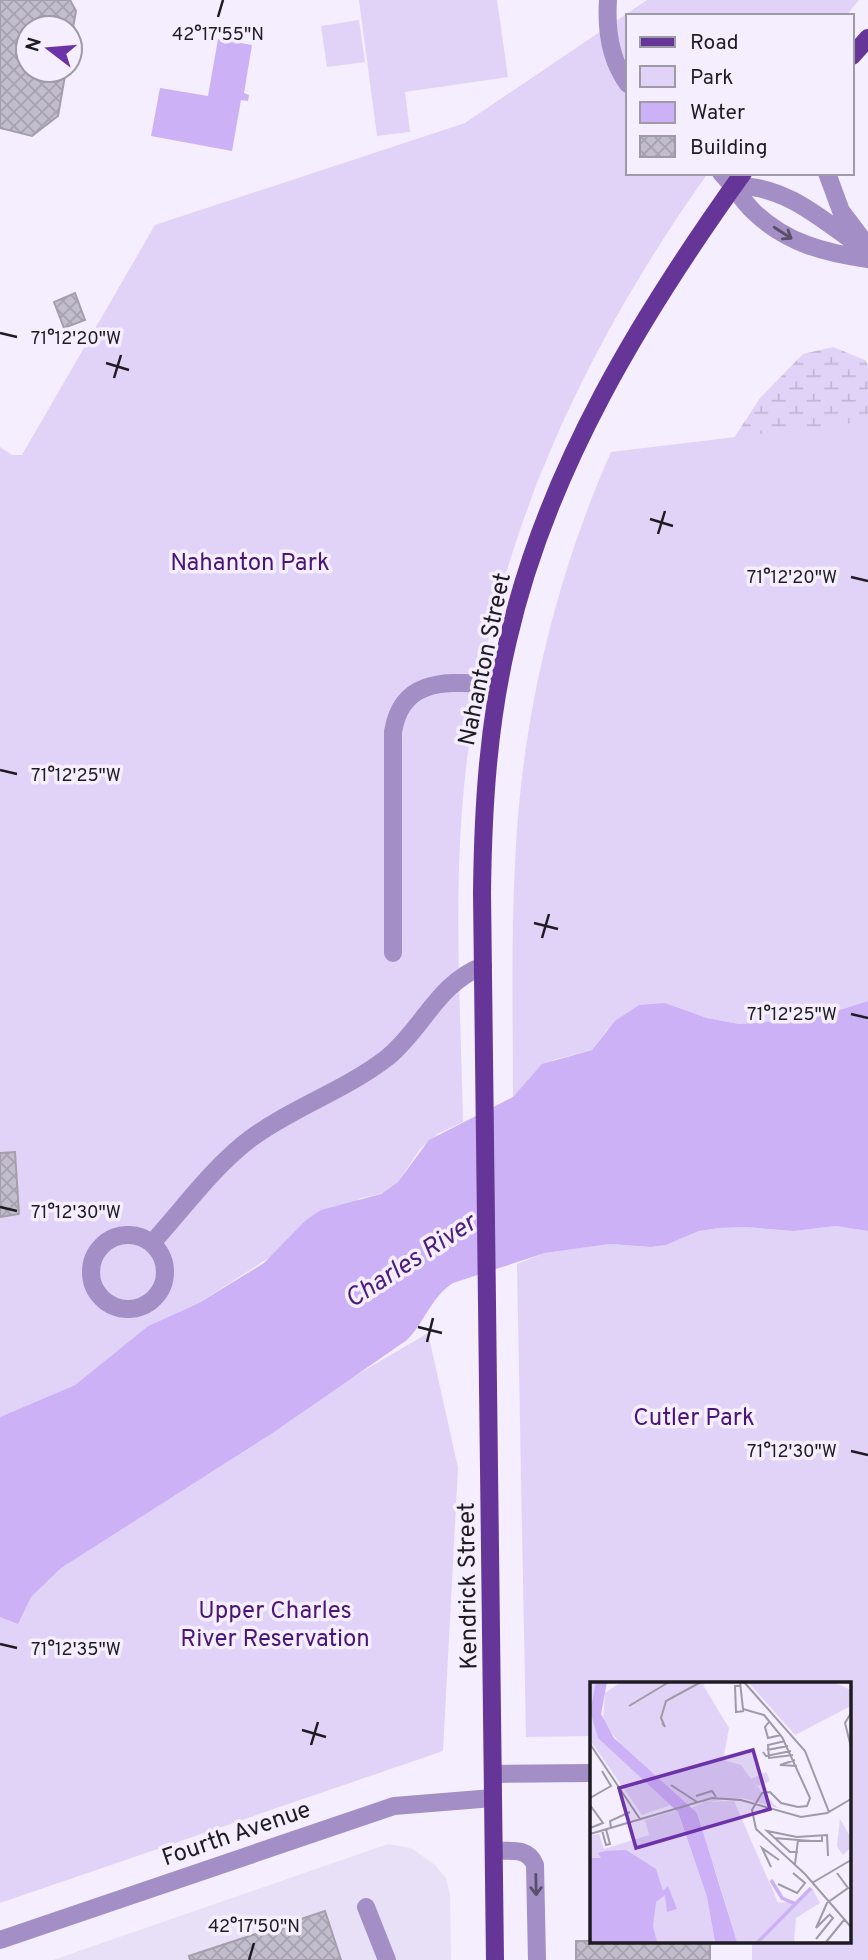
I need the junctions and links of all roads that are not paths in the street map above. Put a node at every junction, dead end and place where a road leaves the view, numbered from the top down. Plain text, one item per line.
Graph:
1 (608, 0) edge
2 (868, 38) edge
3 (854, 54) edge
4 (626, 80) edge
5 (828, 175) edge
6 (739, 180) edge
7 (868, 246) edge
8 (868, 252) edge
9 (868, 259) edge
10 (498, 684) junction
11 (393, 953) dead end
12 (483, 966) junction
13 (488, 1212) joint
14 (152, 1243) junction
15 (590, 1773) edge
16 (493, 1774) junction
17 (493, 1798) junction
18 (494, 1851) junction
19 (366, 1907) dead end
20 (0, 1940) edge
21 (387, 1960) edge
22 (495, 1960) edge
23 (537, 1960) edge

1 - 4 street
2 - 3 main road
5 - 7 street
6 - 8 street
6 -> 9 street
6 - 10 main road, Nahanton Street
10 - 11 street
10 - 12 main road, Nahanton Street
12 - 13 main road, Nahanton Street
12 - 14 street
13 - 16 main road, Kendrick Street
14 - 14 street
15 - 16 street
16 - 17 main road, Kendrick Street
17 - 18 main road, Kendrick Street
17 - 20 street, Fourth Avenue
18 - 22 main road, Kendrick Street
18 -> 23 street
19 - 21 street

